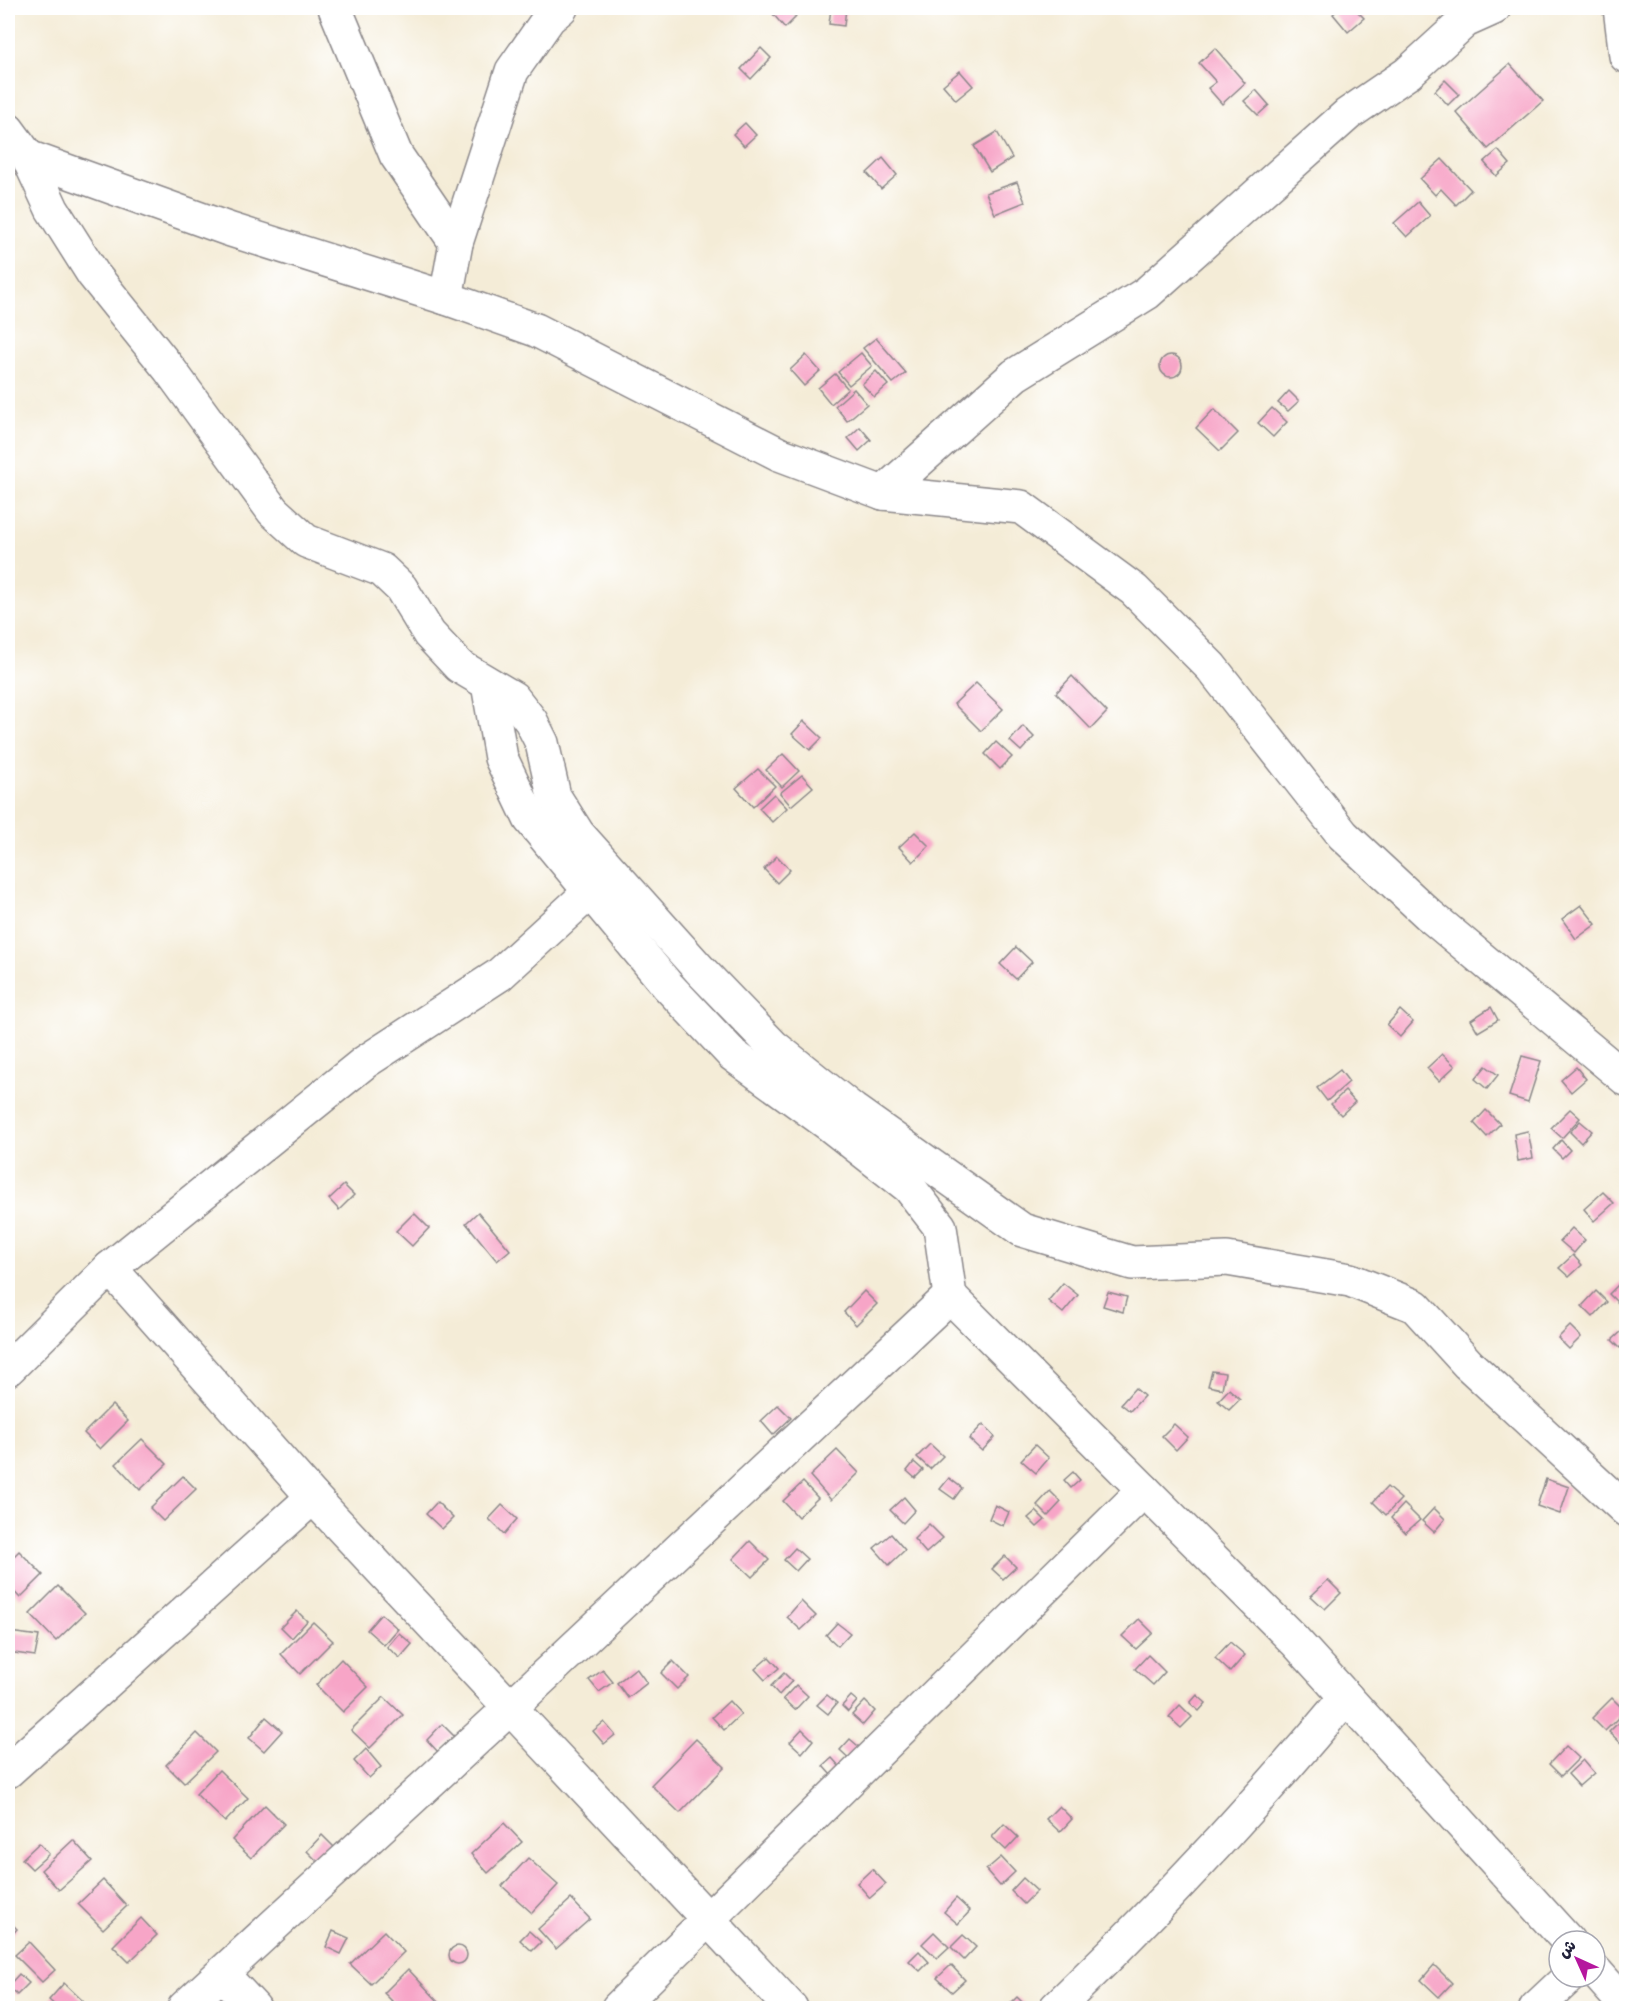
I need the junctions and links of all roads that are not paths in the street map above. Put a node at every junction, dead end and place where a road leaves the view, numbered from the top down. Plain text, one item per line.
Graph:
1 (335, 8) edge
2 (561, 8) edge
3 (1494, 8) edge
4 (1620, 8) edge
5 (1626, 56) edge
6 (8, 130) edge
7 (28, 158) junction
8 (456, 243) junction
9 (446, 298) junction
10 (883, 493) junction
11 (488, 684) junction
12 (592, 890) junction
13 (1626, 1079) edge
14 (110, 1268) junction
15 (950, 1296) junction
16 (8, 1369) edge
17 (1144, 1490) junction
18 (313, 1497) junction
19 (1626, 1510) edge
20 (1346, 1697) junction
21 (510, 1708) junction
22 (8, 1771) edge
23 (708, 1920) junction
24 (1557, 1929) edge
25 (222, 1974) junction
26 (1607, 1985) edge
27 (1556, 1989) edge
28 (1626, 2006) edge
29 (184, 2008) edge
30 (254, 2008) edge
31 (618, 2008) edge
32 (791, 2008) edge
33 (1056, 2008) edge
34 (1536, 2008) edge

1 - 8 street
2 - 8 street
3 - 10 street
4 - 5 street
6 - 7 street
7 - 9 street
7 - 11 street
8 - 9 street
9 - 10 street
10 - 13 street
11 - 12 street
11 - 19 street
12 - 14 street
12 - 15 street
14 - 16 street
14 - 18 street
15 - 17 street
15 - 21 street
17 - 20 street
17 - 23 street
18 - 21 street
18 - 22 street
20 - 24 street
20 - 33 street
21 - 23 street
21 - 25 street
23 - 31 street
23 - 32 street
25 - 29 street
25 - 30 street
26 - 28 street
27 - 34 street

